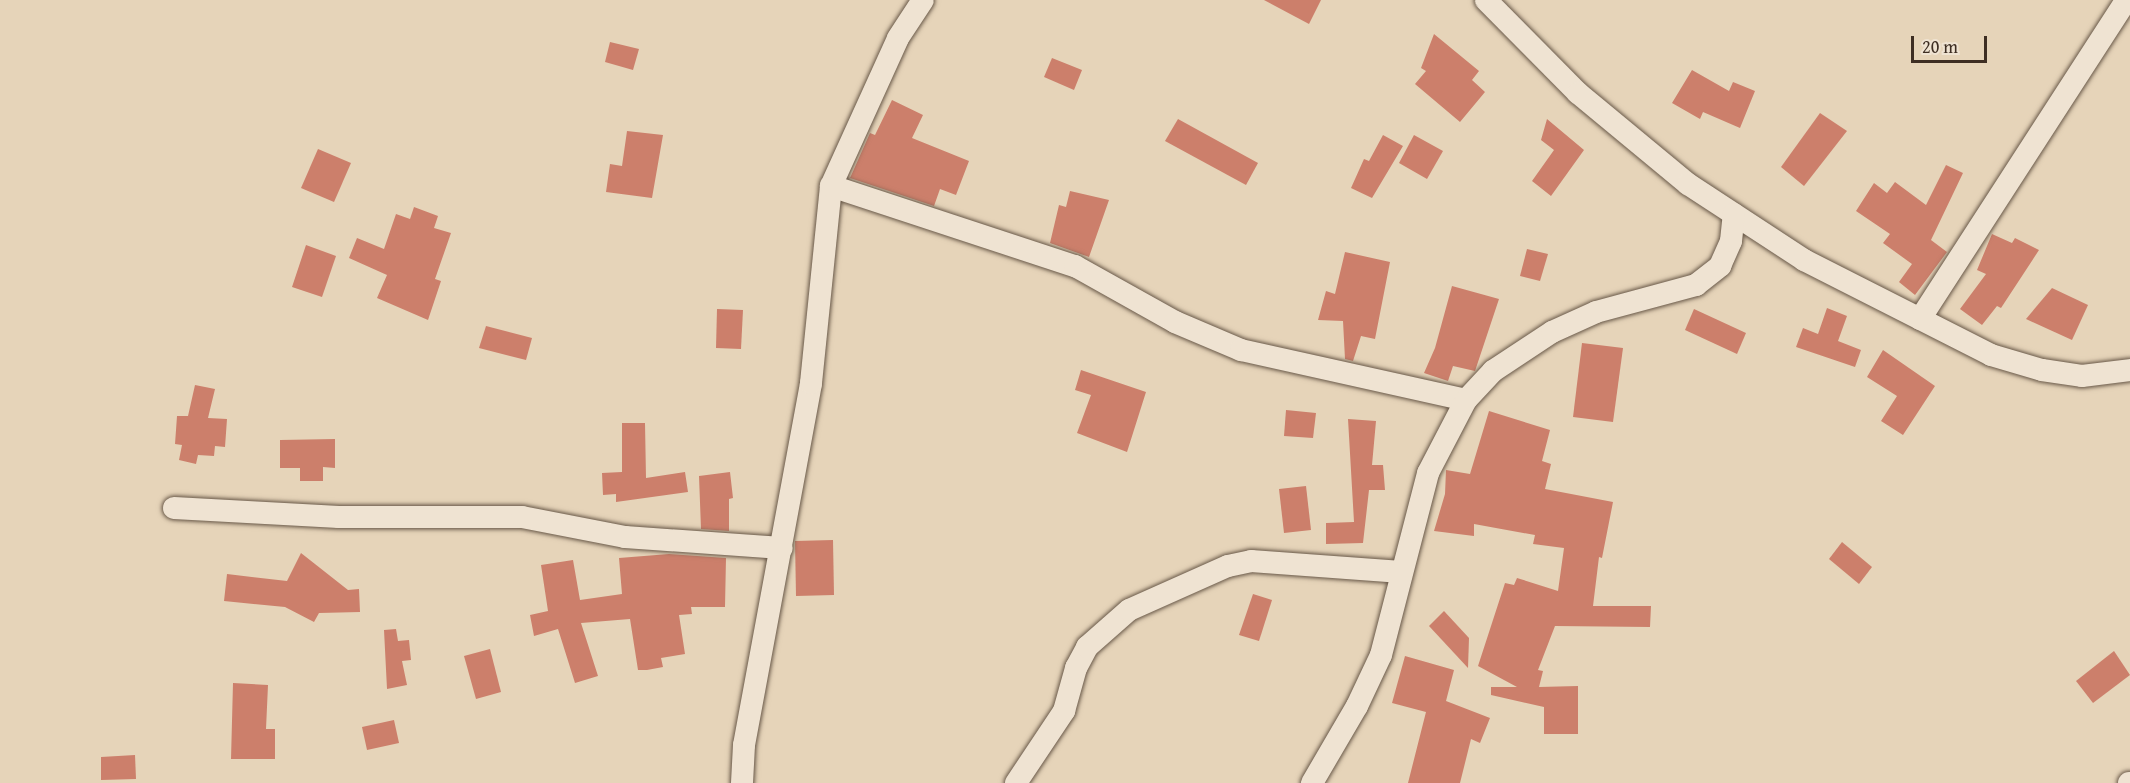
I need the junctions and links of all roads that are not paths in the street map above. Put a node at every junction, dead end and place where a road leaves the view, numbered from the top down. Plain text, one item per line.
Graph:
1 (923, 0) edge
2 (1486, 0) edge
3 (2126, 0) edge
4 (831, 186) junction
5 (1734, 214) junction
6 (1920, 319) junction
7 (2130, 370) edge
8 (1466, 400) junction
9 (174, 508) dead end
10 (782, 548) junction
11 (1402, 572) junction
12 (742, 783) edge
13 (1016, 783) edge
14 (1312, 783) edge

1 - 4 street
2 - 5 street
3 - 6 street
4 - 8 street
4 - 10 street
5 - 6 street
5 - 8 street
6 - 7 street
8 - 11 street
9 - 10 street
10 - 12 street
11 - 13 street
11 - 14 street

